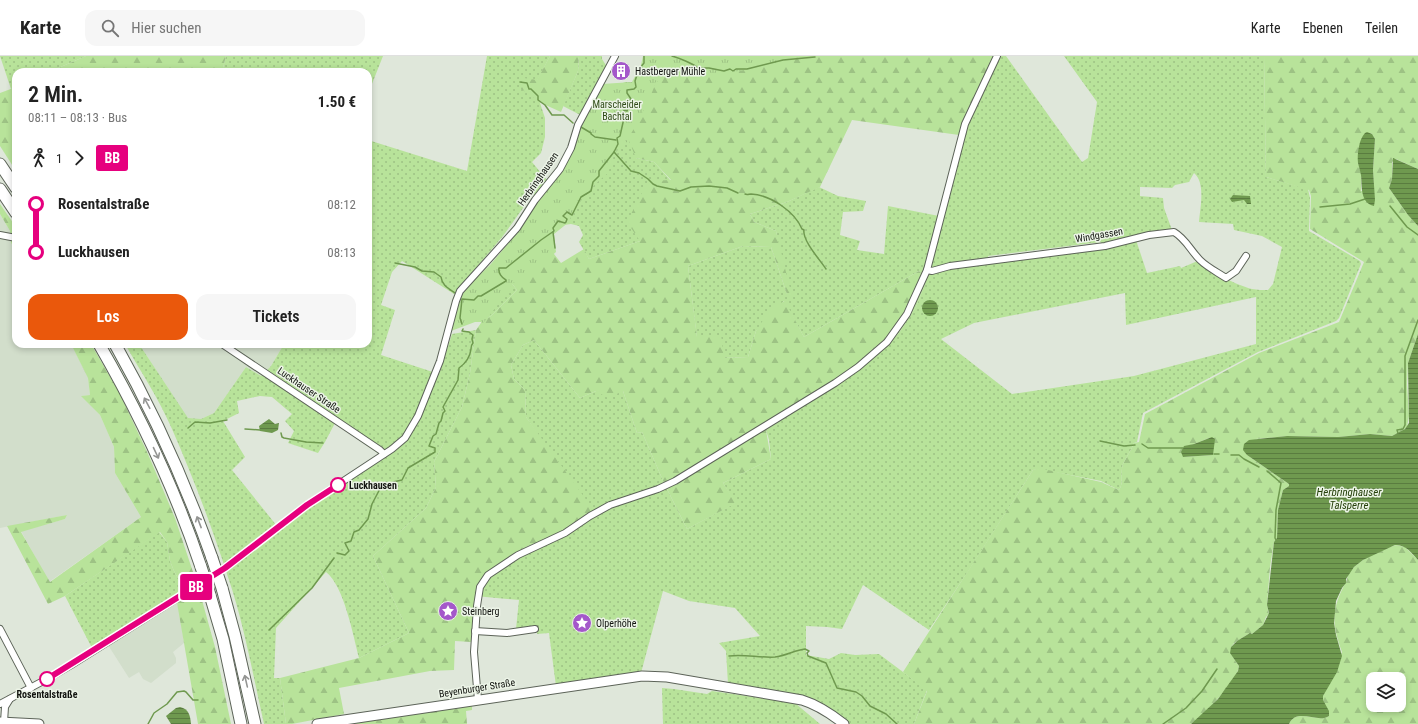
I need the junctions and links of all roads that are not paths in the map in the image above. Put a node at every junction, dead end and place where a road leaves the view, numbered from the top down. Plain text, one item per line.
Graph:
1 (615, 56) edge
2 (997, 56) edge
3 (0, 164) edge
4 (12, 182) edge
5 (0, 189) edge
6 (12, 207) edge
7 (0, 235) edge
8 (12, 237) edge
9 (1246, 256) dead end
10 (927, 270) junction
11 (101, 348) edge
12 (117, 348) edge
13 (228, 348) edge
14 (384, 454) junction
15 (225, 568) dead end
16 (198, 585) dead end
17 (0, 629) edge
18 (535, 629) dead end
19 (476, 631) junction
20 (31, 688) junction
21 (12, 697) junction
22 (478, 700) junction
23 (0, 704) edge
24 (2, 722) edge
25 (254, 722) edge
26 (241, 723) edge
27 (39, 724) edge
28 (317, 724) edge
29 (844, 724) edge

1 - 14 street, Herbringhausen
2 - 10 street
3 - 4 highway
5 - 6 highway
7 - 8 street
9 - 10 street, Windgassen
10 - 19 street
11 -> 26 highway, bridge
25 -> 12 highway, bridge
13 - 14 street, Luckhauser Straße
14 - 15 street
16 - 20 street
17 - 20 street
18 - 19 street
19 - 22 street
20 - 21 street
21 - 23 street
21 - 24 street
22 - 28 main road, Beyenburger Straße
22 - 29 main road, Beyenburger Straße
24 - 27 main road

